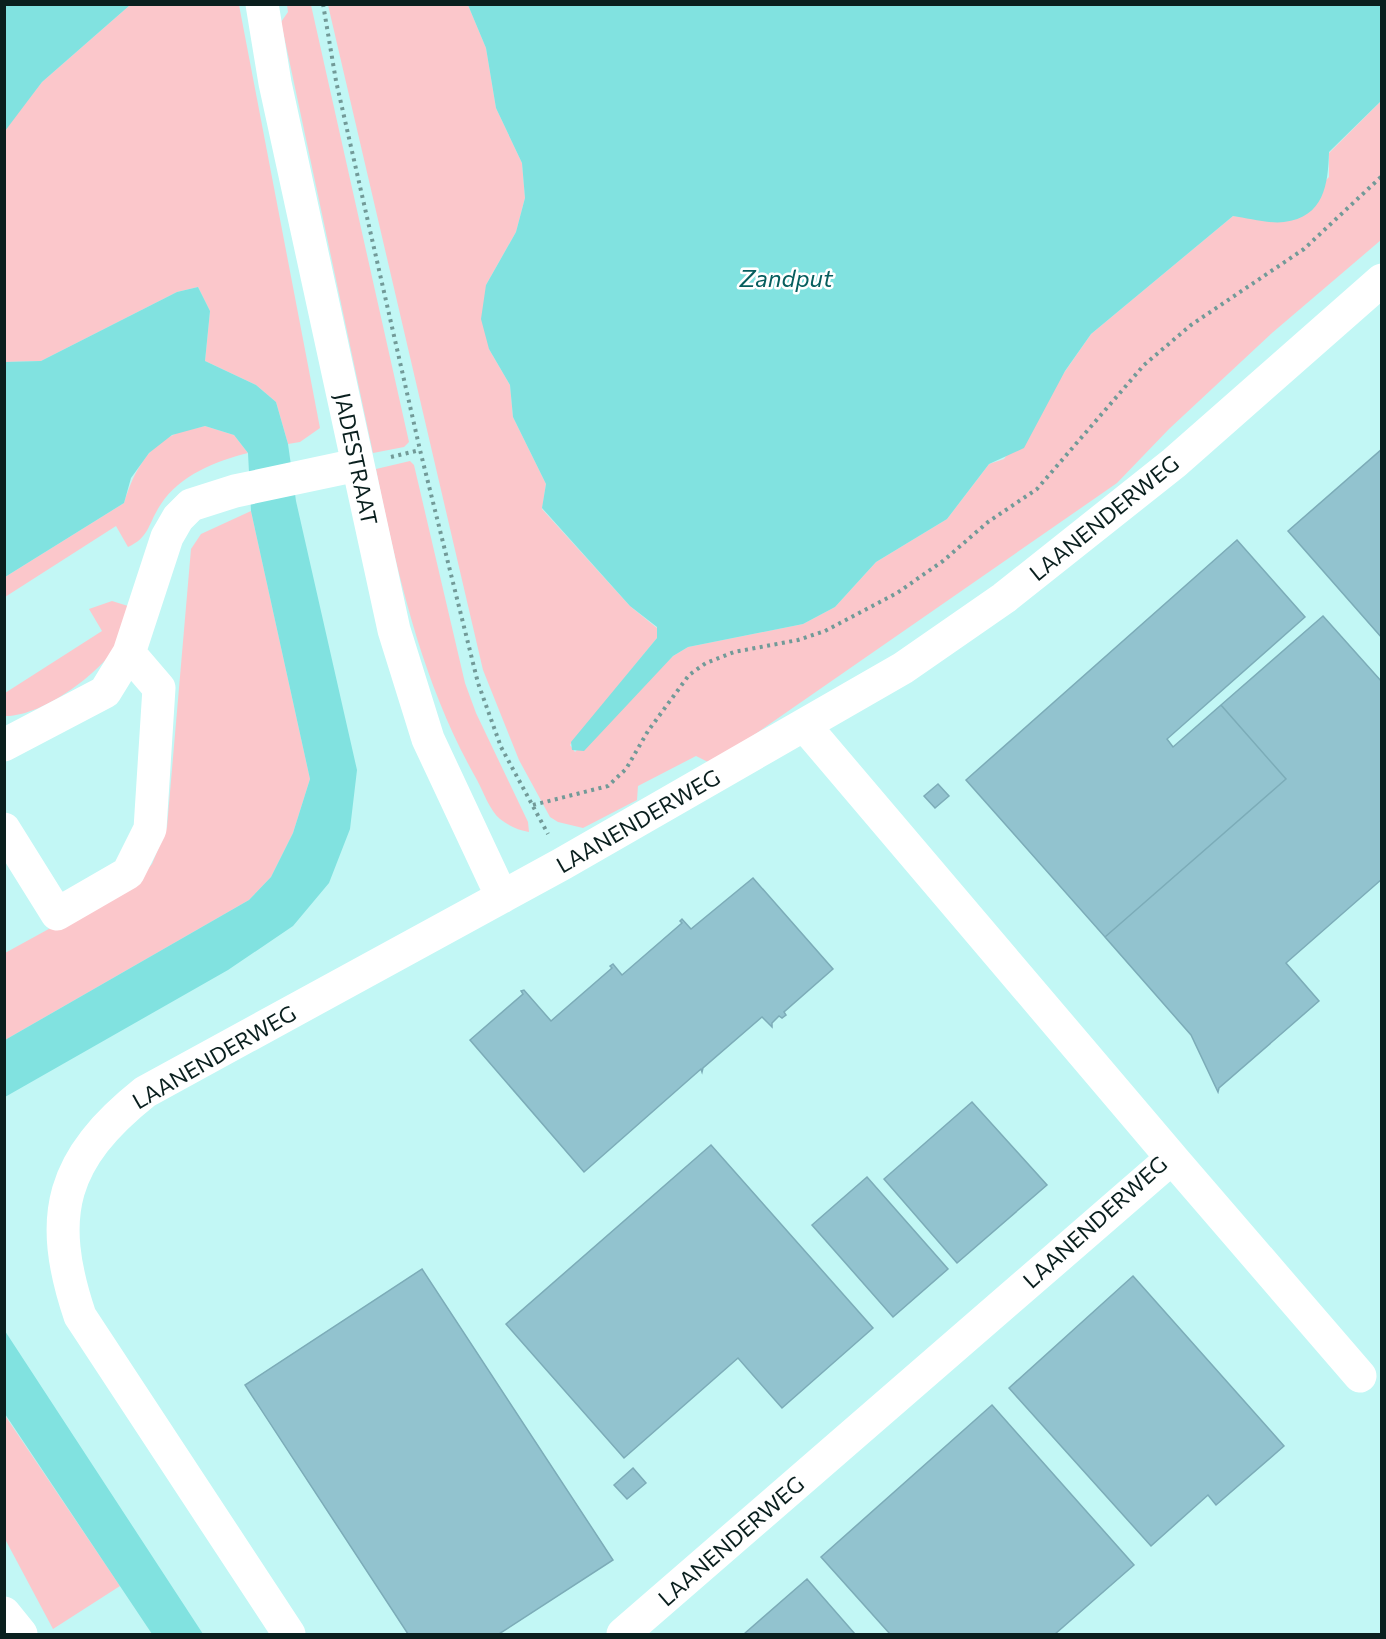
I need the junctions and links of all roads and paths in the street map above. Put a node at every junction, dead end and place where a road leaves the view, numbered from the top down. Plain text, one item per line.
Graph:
1 (262, 4) edge
2 (323, 4) edge
3 (1382, 176) edge
4 (1382, 280) edge
5 (357, 465) junction
6 (129, 653) junction
7 (805, 726) junction
8 (4, 746) edge
9 (533, 805) junction
10 (4, 829) edge
11 (562, 864) junction
12 (502, 897) junction
13 (1172, 1158) junction
14 (1360, 1376) dead end
15 (4, 1613) edge
16 (21, 1635) edge
17 (289, 1635) edge
18 (623, 1635) edge

1 - 5 street, JADESTRAAT
2 - 9 path
3 - 9 path
4 - 7 street, LAANENDERWEG
5 - 6 street
5 - 12 street, JADESTRAAT
6 - 8 street
6 - 10 street
7 - 11 street, LAANENDERWEG
7 - 13 street, LAANENDERWEG
9 - 11 path
11 - 12 street, LAANENDERWEG
12 - 17 street, LAANENDERWEG
13 - 14 street
13 - 18 street, LAANENDERWEG
15 - 16 street

